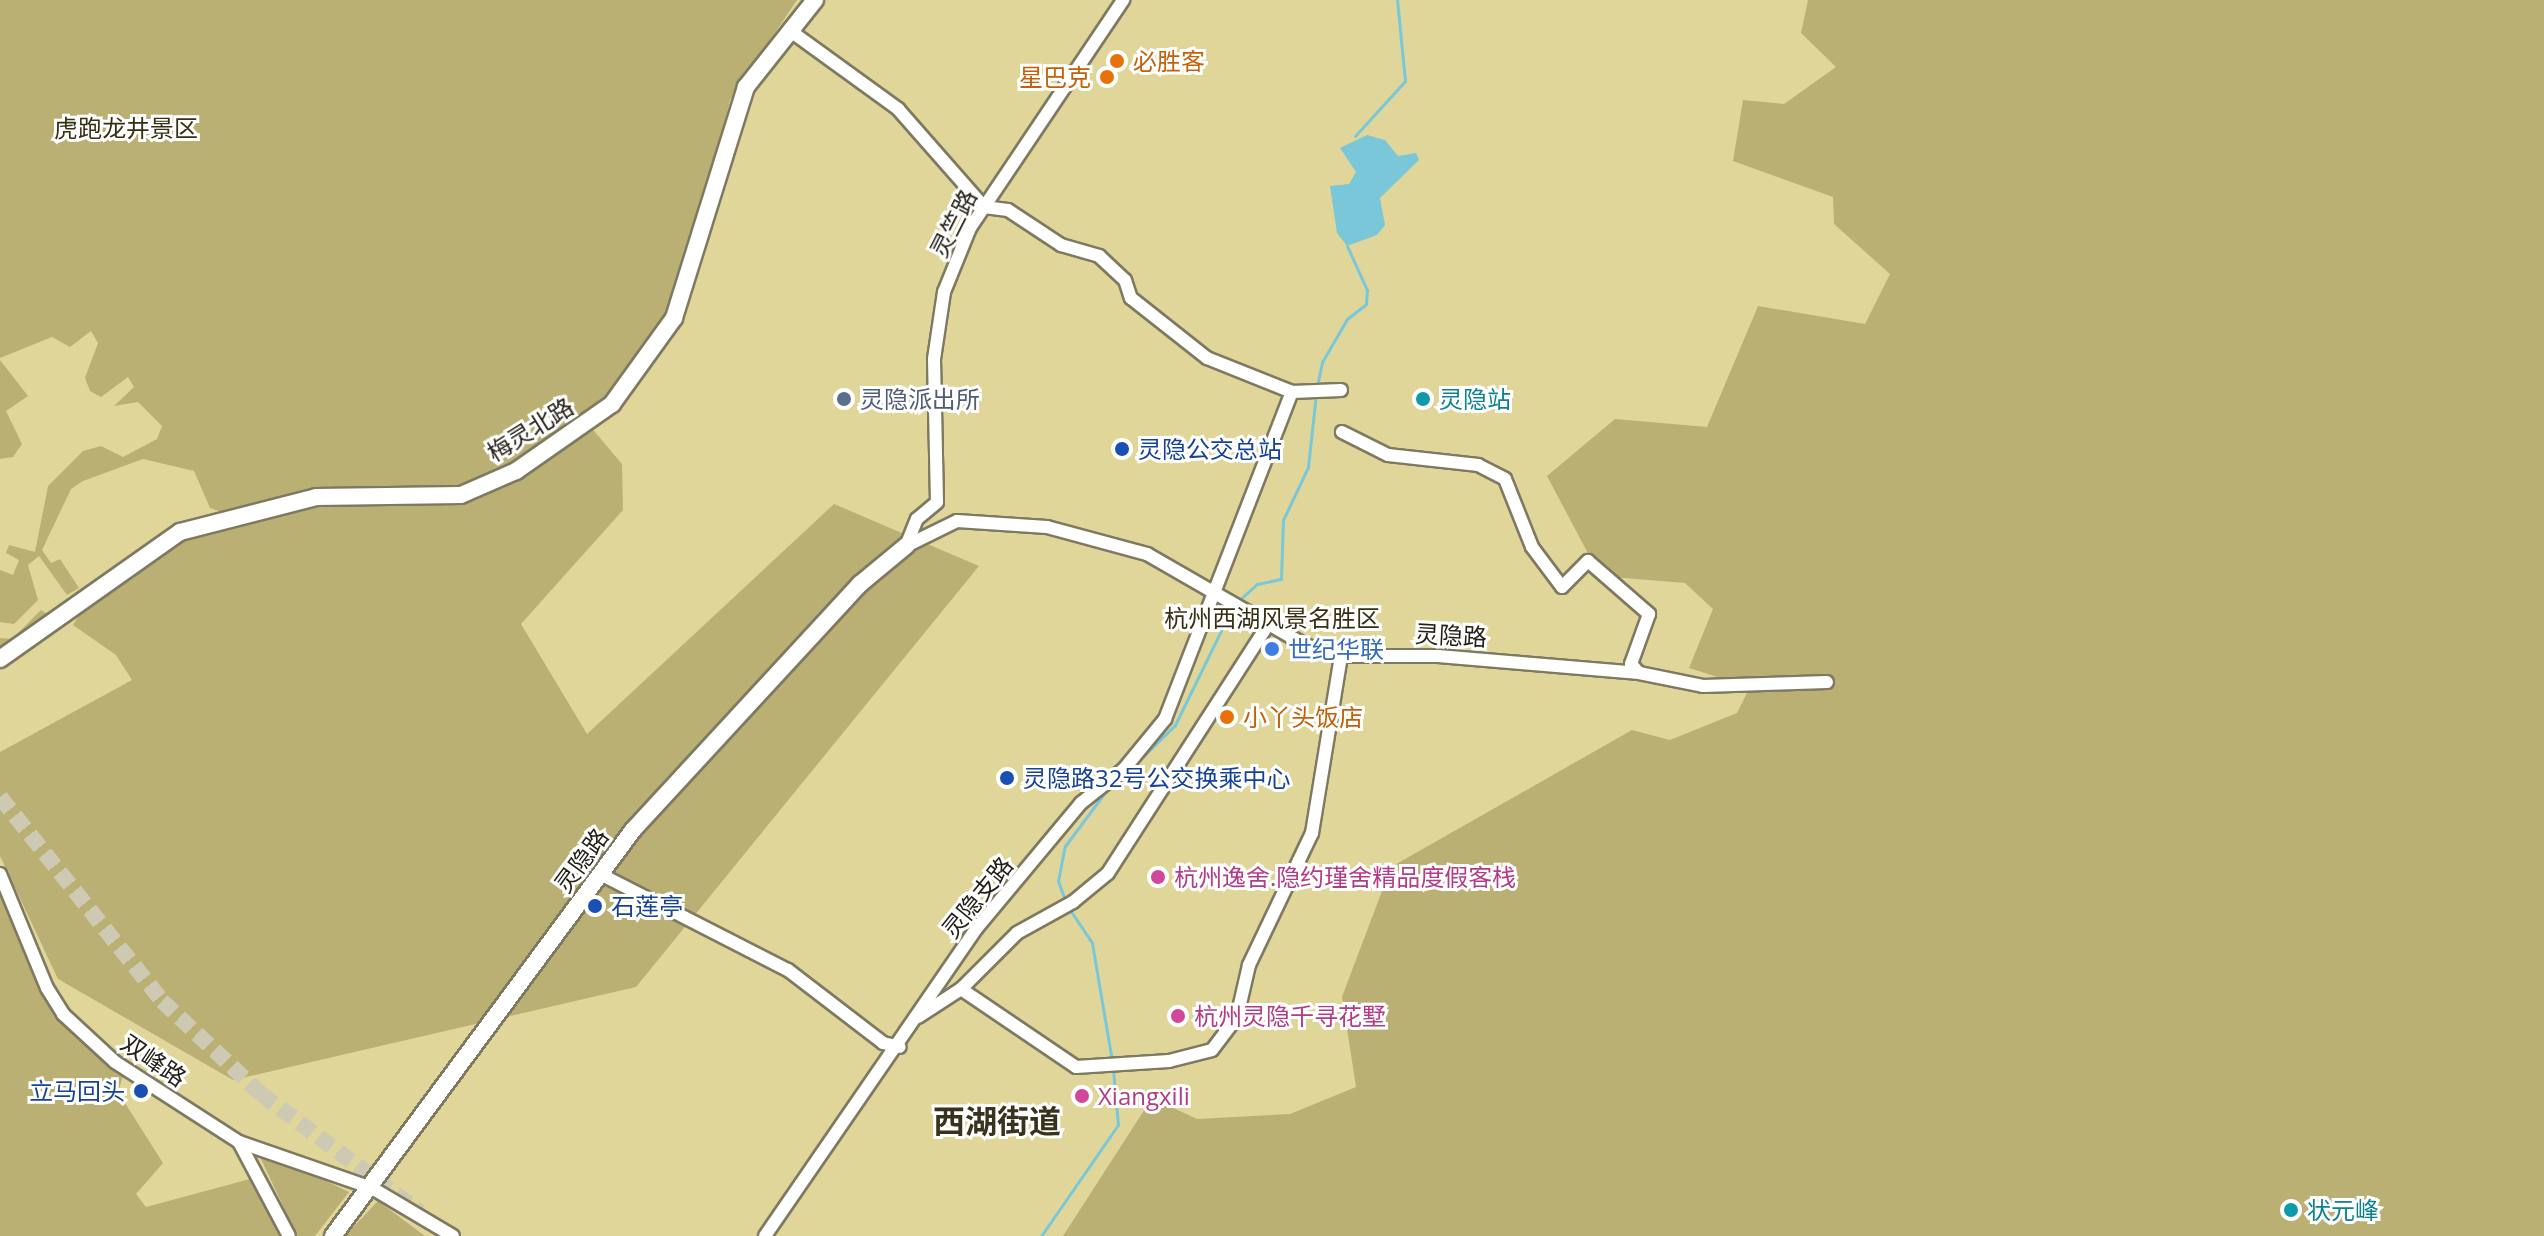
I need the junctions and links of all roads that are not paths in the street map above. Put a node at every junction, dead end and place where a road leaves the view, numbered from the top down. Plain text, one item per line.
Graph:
1 (803, 0) edge
2 (815, 0) edge
3 (1123, 0) edge
4 (789, 30) junction
5 (984, 207) junction
6 (1341, 390) dead end
7 (1292, 392) junction
8 (1342, 432) dead end
9 (937, 502) junction
10 (957, 521) junction
11 (906, 546) junction
12 (1222, 593) junction
13 (1269, 623) junction
14 (1341, 656) junction
15 (0, 659) edge
16 (1639, 673) junction
17 (1827, 682) dead end
18 (0, 874) edge
19 (600, 874) junction
20 (961, 989) junction
21 (918, 1017) junction
22 (900, 1047) junction
23 (239, 1142) junction
24 (372, 1188) junction
25 (289, 1236) edge
26 (333, 1236) edge
27 (434, 1236) edge
28 (453, 1236) edge
29 (765, 1236) edge

1 - 4 main road, 梅灵北路
2 - 4 main road, 梅灵北路
3 - 5 street, 灵竺路
4 - 5 street
4 - 15 main road, 梅灵北路
5 - 7 street
5 - 9 street, 灵竺路
6 - 7 street
7 - 12 street, 灵隐支路
8 - 16 street
9 - 10 street
9 - 11 street
10 - 11 street
10 - 12 street, 灵隐路
11 - 19 main road, 灵隐路
12 - 13 street, 灵隐路
12 - 21 street, 灵隐支路
13 - 14 street, 灵隐路
13 - 20 street
14 - 16 street, 灵隐路
14 - 20 street
16 - 17 street, 灵隐路
18 - 23 street, 双峰路
19 - 22 street
19 - 24 main road, 灵隐路
20 - 21 street
21 - 22 street, 灵隐支路
22 - 29 street, 灵隐支路
23 - 24 street, 双峰路
23 - 25 street
24 - 26 main road, 灵隐路
24 - 27 street
24 - 28 street

